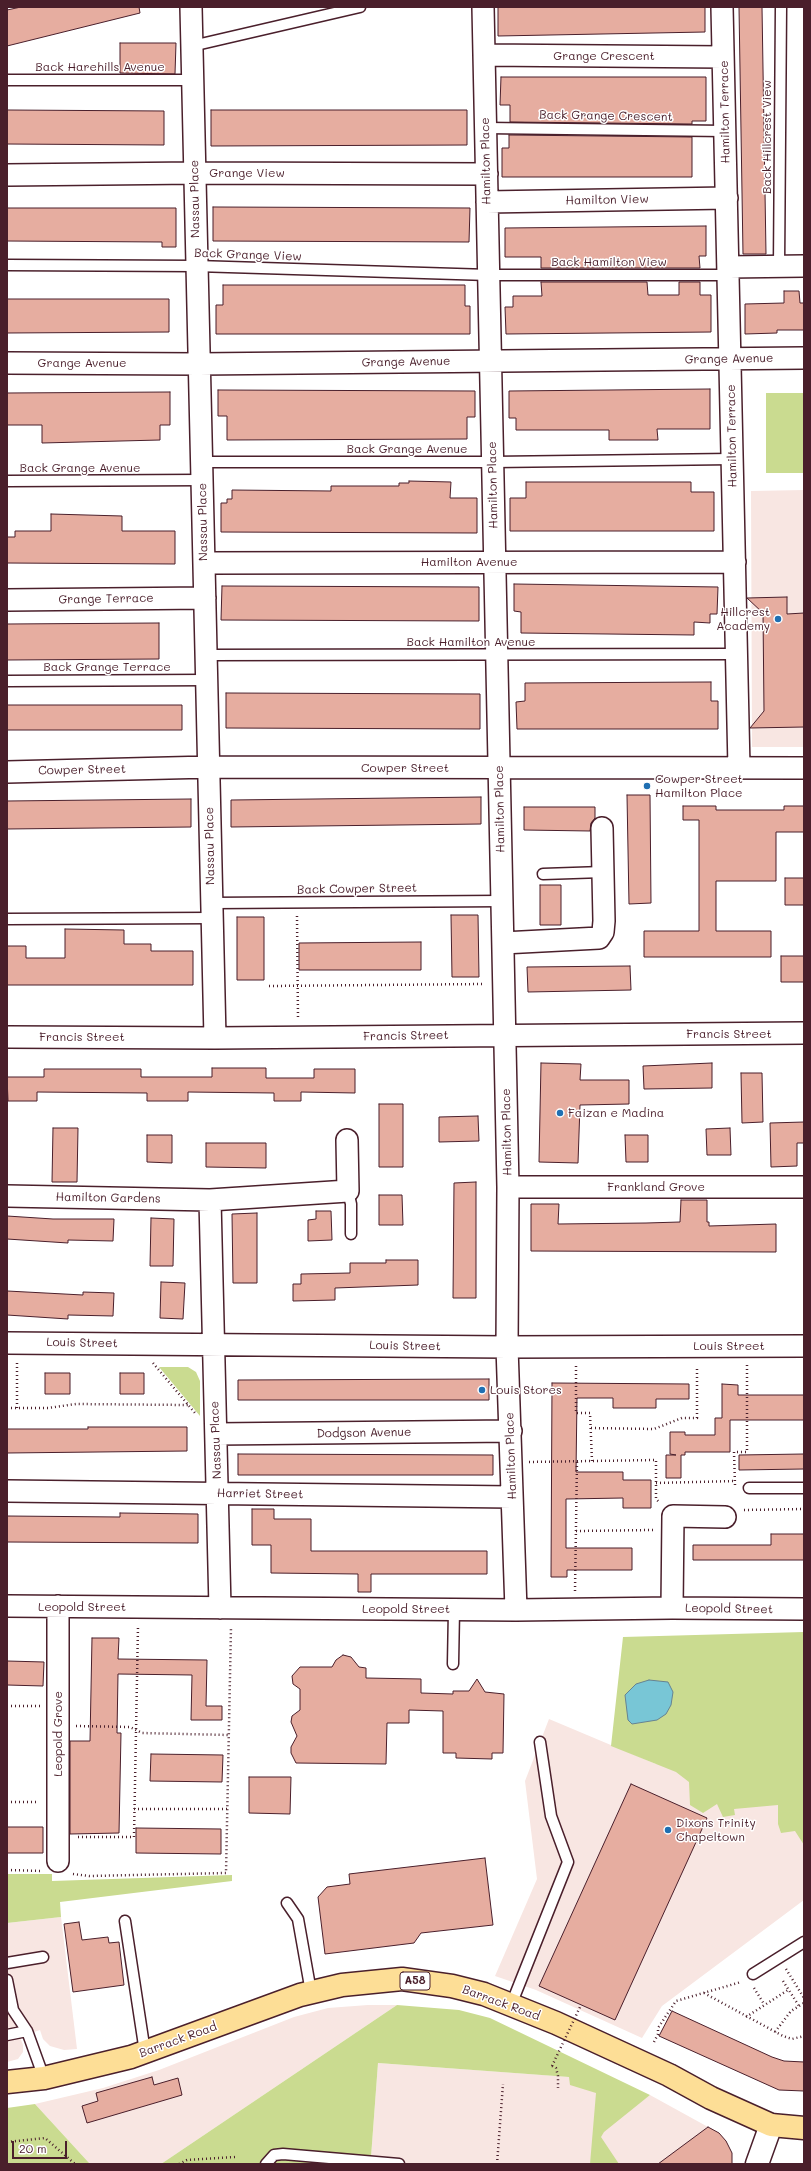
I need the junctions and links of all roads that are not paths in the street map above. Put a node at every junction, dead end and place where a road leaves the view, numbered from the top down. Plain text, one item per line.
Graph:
1 (191, 7) edge
2 (360, 7) edge
3 (483, 7) edge
4 (722, 7) edge
5 (781, 7) edge
6 (192, 46) junction
7 (484, 55) junction
8 (724, 57) junction
9 (7, 80) edge
10 (193, 80) junction
11 (486, 128) junction
12 (725, 131) junction
13 (195, 173) junction
14 (487, 174) junction
15 (7, 175) edge
16 (727, 198) junction
17 (487, 202) junction
18 (7, 265) edge
19 (196, 266) junction
20 (779, 266) junction
21 (804, 266) edge
22 (728, 271) junction
23 (489, 275) junction
24 (804, 358) edge
25 (730, 359) junction
26 (491, 361) junction
27 (7, 363) edge
28 (199, 364) junction
29 (732, 459) junction
30 (493, 462) junction
31 (202, 471) junction
32 (7, 481) edge
33 (495, 561) junction
34 (735, 562) junction
35 (204, 563) junction
36 (204, 598) junction
37 (7, 600) edge
38 (737, 654) junction
39 (497, 655) junction
40 (206, 656) junction
41 (207, 680) junction
42 (7, 681) edge
43 (208, 768) junction
44 (499, 768) junction
45 (739, 768) junction
46 (804, 768) edge
47 (7, 772) edge
48 (602, 828) dead end
49 (602, 872) junction
50 (543, 874) dead end
51 (502, 900) junction
52 (212, 911) junction
53 (7, 919) edge
54 (503, 943) junction
55 (804, 1033) edge
56 (505, 1035) junction
57 (7, 1037) edge
58 (215, 1038) junction
59 (347, 1140) dead end
60 (508, 1187) junction
61 (804, 1187) edge
62 (348, 1191) junction
63 (7, 1196) edge
64 (210, 1200) junction
65 (351, 1234) dead end
66 (12, 1343) edge
67 (213, 1345) junction
68 (804, 1346) edge
69 (507, 1347) junction
70 (511, 1431) junction
71 (216, 1434) junction
72 (749, 1488) dead end
73 (804, 1488) edge
74 (7, 1491) edge
75 (218, 1494) junction
76 (512, 1497) junction
77 (725, 1517) road end
78 (7, 1606) edge
79 (58, 1606) junction
80 (225, 1608) junction
81 (672, 1608) junction
82 (804, 1609) edge
83 (454, 1610) junction
84 (516, 1610) junction
85 (453, 1664) dead end
86 (540, 1742) dead end
87 (59, 1868) road end
88 (287, 1903) dead end
89 (125, 1921) dead end
90 (804, 1942) edge
91 (43, 1957) dead end
92 (7, 1963) edge
93 (751, 1977) road end
94 (7, 1980) edge
95 (311, 1992) junction
96 (511, 2005) junction
97 (28, 2031) junction
98 (7, 2035) edge
99 (145, 2052) junction
100 (44, 2078) junction
101 (7, 2082) edge
102 (771, 2125) junction
103 (804, 2128) edge
104 (266, 2164) edge
105 (399, 2164) edge
106 (757, 2164) edge

1 - 6 street, Nassau Place
2 - 6 lane
3 - 7 street, Hamilton Place
4 - 8 street, Hamilton Terrace
5 - 20 lane, Back Hillcrest View
6 - 10 street, Nassau Place
7 - 8 street, Grange Crescent
7 - 11 street, Hamilton Place
8 - 12 street, Hamilton Terrace
9 - 10 lane, Back Harehills Avenue
10 - 13 street, Nassau Place
11 - 12 lane, Back Grange Crescent
11 - 14 street, Hamilton Place
12 - 16 street, Hamilton Terrace
13 - 14 street, Grange View
13 - 15 street, Grange View
13 - 19 street, Nassau Place
14 - 17 street, Hamilton Place
16 - 17 street, Hamilton View
16 - 22 street, Hamilton Terrace
17 - 23 street, Hamilton Place
18 - 19 lane, Back Grange View
19 - 23 lane, Back Grange View
19 - 28 street, Nassau Place
20 - 21 street
20 - 22 street
22 - 23 lane, Back Hamilton View
22 - 25 street, Hamilton Terrace
23 - 26 street, Hamilton Place
24 - 25 street, Grange Avenue
25 - 26 street, Grange Avenue
25 - 29 street, Hamilton Terrace
26 - 28 street, Grange Avenue
26 - 30 street, Hamilton Place
27 - 28 street, Grange Avenue
28 - 31 street, Nassau Place
29 - 30 lane, Back Grange Avenue
29 - 34 street, Hamilton Terrace
30 - 31 lane, Back Grange Avenue
30 - 33 street, Hamilton Place
31 - 32 lane, Back Grange Avenue
31 - 35 street, Nassau Place
33 - 34 street, Hamilton Avenue
33 - 35 street, Hamilton Avenue
33 - 39 street, Hamilton Place
34 - 38 street, Hamilton Terrace
35 - 36 street, Nassau Place
36 - 37 street, Grange Terrace
36 - 40 street, Nassau Place
38 - 39 lane, Back Hamilton Avenue
38 - 45 street, Hamilton Terrace
39 - 40 lane, Back Hamilton Avenue
39 - 44 street, Hamilton Place
40 - 41 street, Nassau Place
41 - 42 lane, Back Grange Terrace
41 - 43 street, Nassau Place
43 - 44 street, Cowper Street
43 - 47 street, Cowper Street
43 - 52 street, Nassau Place
44 - 45 street, Cowper Street
44 - 51 street, Hamilton Place
45 - 46 street, Cowper Street
48 - 49 street
49 - 50 lane
49 - 54 street
51 - 52 lane, Back Cowper Street
51 - 54 street, Hamilton Place
52 - 53 lane, Back Cowper Street
52 - 58 street, Nassau Place
54 - 56 street, Hamilton Place
55 - 56 street, Francis Street
56 - 58 street, Francis Street
56 - 60 street, Hamilton Place
57 - 58 street, Francis Street
59 - 62 street
60 - 61 street, Frankland Grove
60 - 69 street, Hamilton Place
62 - 64 street, Hamilton Gardens
62 - 65 lane
63 - 64 street, Hamilton Gardens
64 - 67 street
66 - 67 street, Louis Street
67 - 69 street, Louis Street
67 - 71 street, Nassau Place
68 - 69 street, Louis Street
69 - 70 street, Hamilton Place
70 - 71 street, Dodgson Avenue
70 - 76 street, Hamilton Place
71 - 75 street, Nassau Place
72 - 73 lane
74 - 75 street, Harriet Street
75 - 76 street, Harriet Street
75 - 80 street, Nassau Place
76 - 84 street, Hamilton Place
77 - 81 street
78 - 79 street, Leopold Street
79 - 80 street, Leopold Street
79 - 87 street, Leopold Grove
80 - 83 street, Leopold Street
81 - 82 street, Leopold Street
81 - 84 street, Leopold Street
83 - 84 street, Leopold Street
83 - 85 lane
86 - 96 lane
88 - 95 lane
89 - 99 lane
90 - 93 lane
91 - 92 lane
94 - 97 lane
95 - 96 main road, Barrack Road / A58
95 - 99 main road, Barrack Road / A58
96 - 102 main road, Barrack Road / A58
97 - 98 lane
97 - 100 lane
99 - 100 main road, Barrack Road / A58
100 - 101 main road, Barrack Road / A58
102 - 103 main road, A58
102 - 106 street
104 - 105 lane

